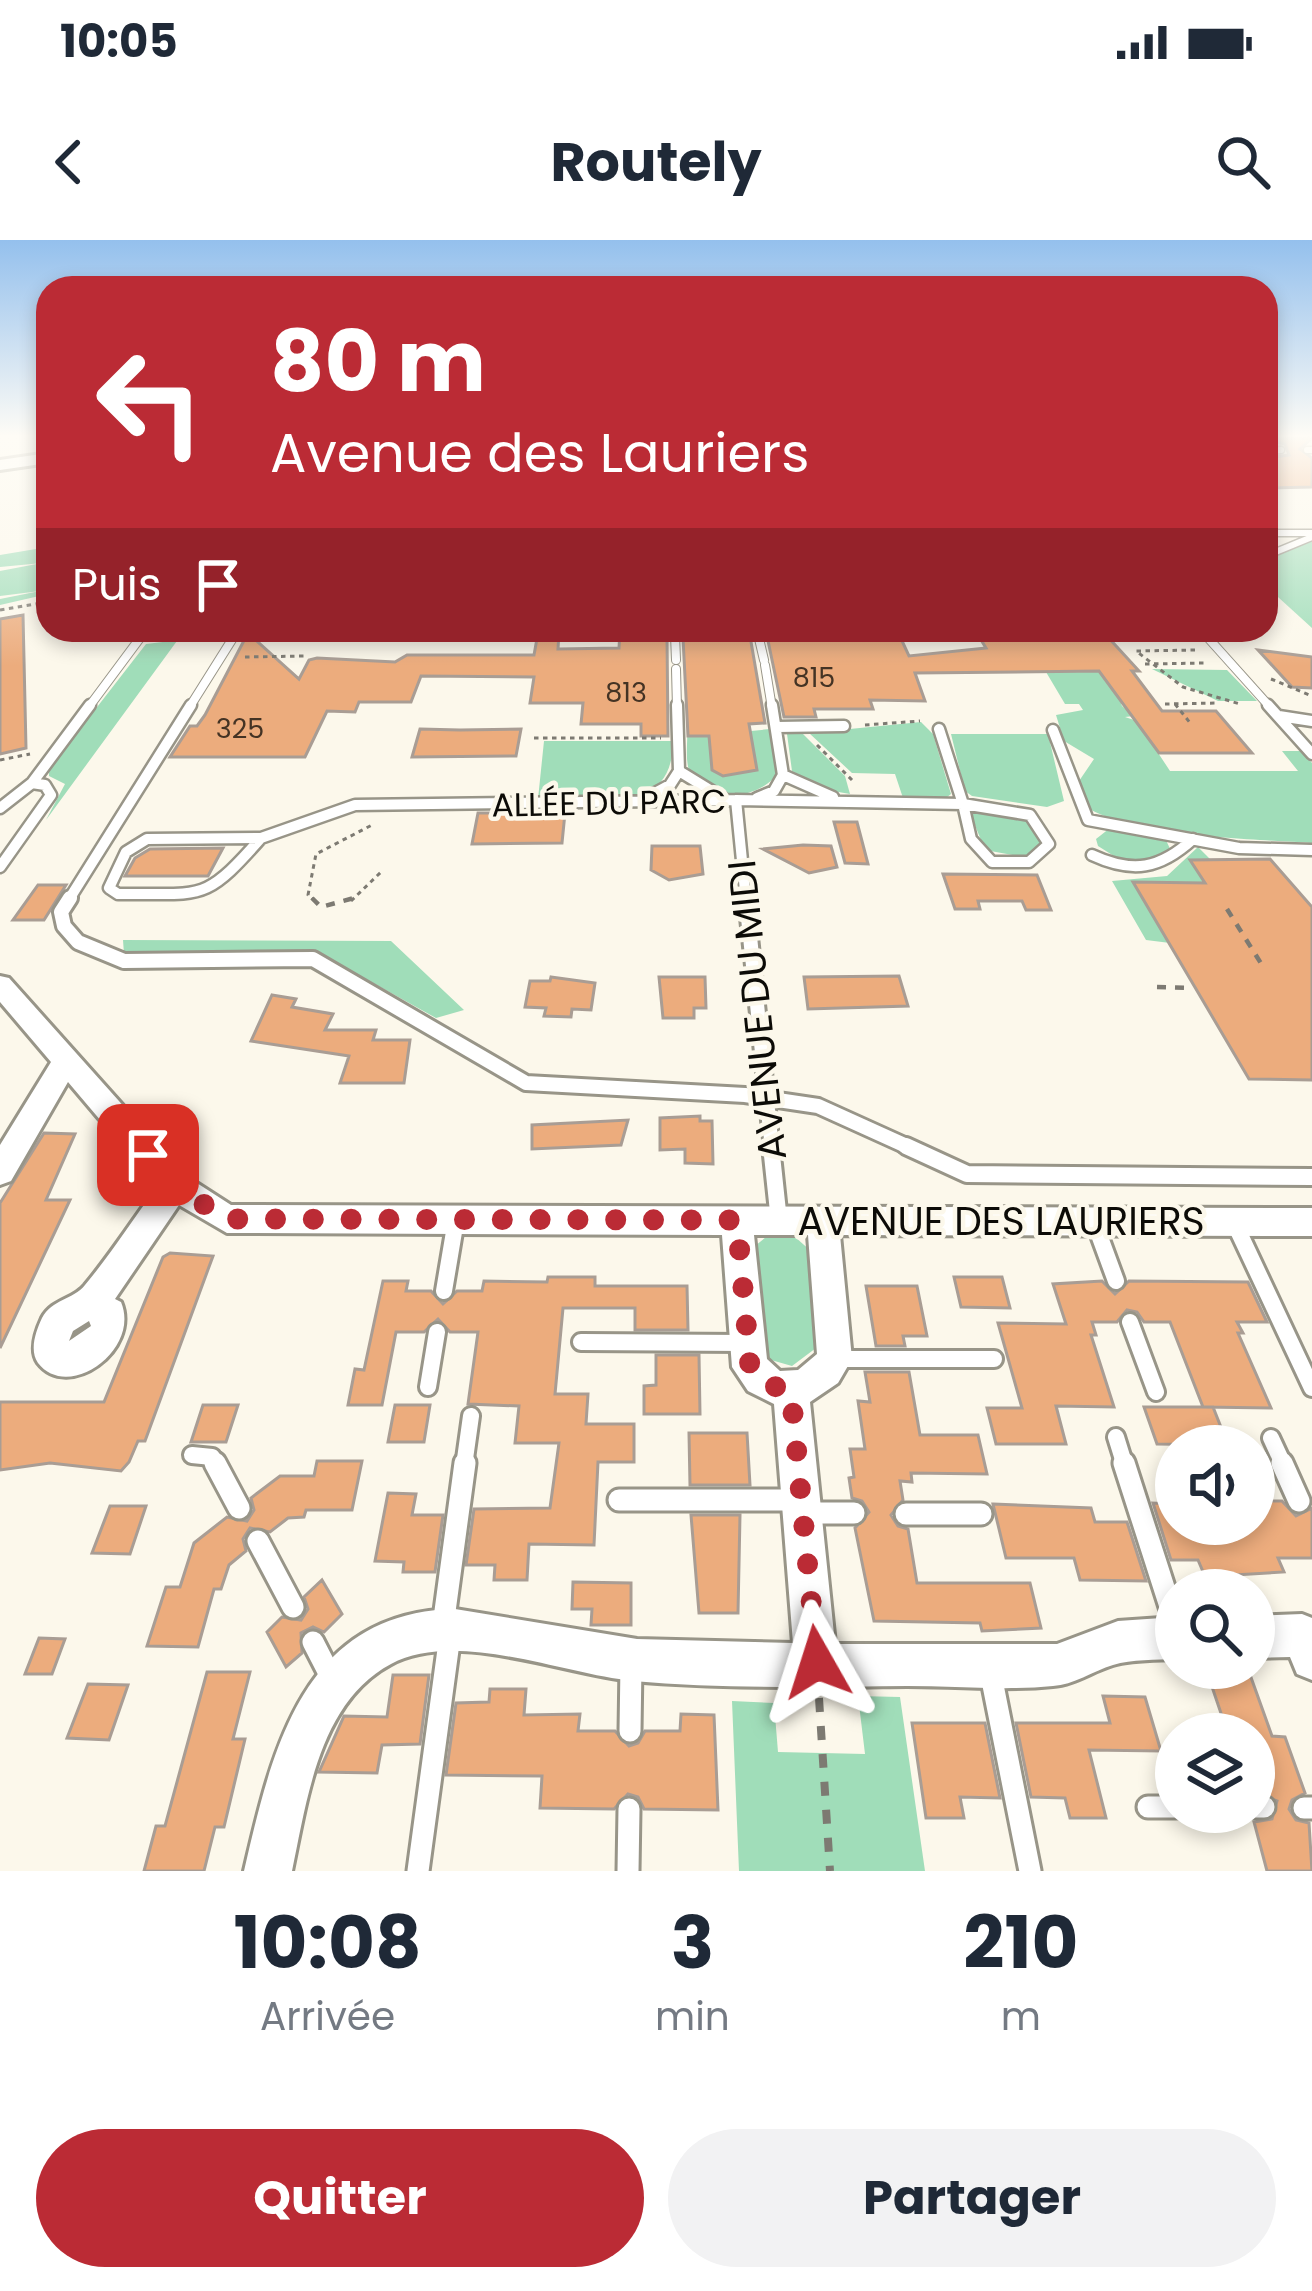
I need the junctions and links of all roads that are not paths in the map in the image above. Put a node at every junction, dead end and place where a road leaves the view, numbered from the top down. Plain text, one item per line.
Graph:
1 (1278, 534) edge
2 (1312, 535) edge
3 (1278, 551) edge
4 (137, 642) edge
5 (230, 642) edge
6 (675, 642) edge
7 (760, 642) edge
8 (1211, 642) edge
9 (1279, 716) junction
10 (1312, 721) edge
11 (777, 723) junction
12 (844, 726) road end
13 (939, 729) dead end
14 (1053, 730) dead end
15 (1312, 754) edge
16 (680, 771) junction
17 (783, 775) junction
18 (32, 783) junction
19 (736, 800) junction
20 (853, 801) junction
21 (633, 802) junction
22 (963, 804) junction
23 (0, 808) edge
24 (261, 838) junction
25 (1193, 839) junction
26 (1312, 850) edge
27 (1092, 854) dead end
28 (0, 867) edge
29 (0, 985) edge
30 (66, 1060) junction
31 (765, 1096) junction
32 (0, 1172) edge
33 (1312, 1178) edge
34 (175, 1186) junction
35 (456, 1220) junction
36 (737, 1220) junction
37 (779, 1221) junction
38 (1094, 1221) junction
39 (823, 1222) junction
40 (1234, 1222) junction
41 (1312, 1222) edge
42 (1115, 1281) dead end
43 (444, 1291) dead end
44 (92, 1304) dead end
45 (1130, 1322) dead end
46 (437, 1332) dead end
47 (581, 1342) dead end
48 (746, 1343) junction
49 (835, 1359) junction
50 (994, 1359) dead end
51 (428, 1387) dead end
52 (1312, 1388) edge
53 (791, 1392) junction
54 (1156, 1392) dead end
55 (471, 1416) dead end
56 (1116, 1437) dead end
57 (1275, 1447) edge
58 (192, 1455) dead end
59 (619, 1500) dead end
60 (1299, 1501) dead end
61 (802, 1507) junction
62 (239, 1508) dead end
63 (854, 1513) dead end
64 (906, 1514) dead end
65 (981, 1514) dead end
66 (258, 1541) dead end
67 (1158, 1569) edge
68 (293, 1607) dead end
69 (446, 1631) junction
70 (1155, 1639) edge
71 (1275, 1639) edge
72 (313, 1642) dead end
73 (1309, 1643) edge
74 (632, 1660) junction
75 (817, 1662) junction
76 (988, 1665) junction
77 (335, 1684) junction
78 (630, 1731) dead end
79 (1148, 1807) dead end
80 (1155, 1807) edge
81 (629, 1809) dead end
82 (268, 1871) edge
83 (418, 1871) edge
84 (628, 1871) edge
85 (1030, 1871) edge

1 - 2 lane
2 - 3 lane
4 - 18 lane
5 - 31 lane
6 - 16 lane
7 - 11 lane
8 - 9 lane
9 - 10 lane
9 - 15 lane
11 - 12 lane
11 - 17 lane
13 - 22 lane
14 - 25 lane
16 - 19 lane
16 - 21 lane
17 - 19 lane
17 - 20 lane
18 - 23 lane
18 - 28 lane
19 - 20 lane, ALLÉE DU PARC
19 - 21 lane, ALLÉE DU PARC
19 - 31 lane, AVENUE DU MIDI
20 - 22 lane, ALLÉE DU PARC
21 - 24 lane, ALLÉE DU PARC
22 - 22 lane, ALLÉE DU PARC
24 - 24 lane, ALLÉE DU PARC
25 - 26 lane
25 - 27 lane
29 - 30 street, AVENUE DES LAURIERS
30 - 32 street
30 - 34 street, AVENUE DES LAURIERS
31 - 33 lane
31 - 37 lane, AVENUE DU MIDI
34 - 35 street, AVENUE DES LAURIERS
34 - 44 street
35 - 36 street, AVENUE DES LAURIERS
35 - 43 lane
36 - 37 street, AVENUE DES LAURIERS
36 - 48 street
37 - 39 street, AVENUE DES LAURIERS
38 - 39 street, AVENUE DES LAURIERS
38 - 40 street, AVENUE DES LAURIERS
38 - 42 lane
39 - 49 street
40 - 41 street, AVENUE DES LAURIERS
40 - 52 lane
45 - 54 lane
46 - 51 lane
47 - 48 lane
48 - 53 street
49 - 50 lane
49 - 53 street
53 - 61 street
55 - 69 lane
56 - 67 lane
57 - 60 lane
58 - 62 lane
59 - 61 lane
61 - 63 lane
61 - 75 street
64 - 65 lane
66 - 68 lane
69 - 74 street
69 - 77 street
69 - 83 lane
70 - 76 street
71 - 73 street
72 - 77 lane
74 - 75 street
74 - 78 lane
75 - 76 street
76 - 85 lane
77 - 82 street
79 - 80 lane
81 - 84 lane

